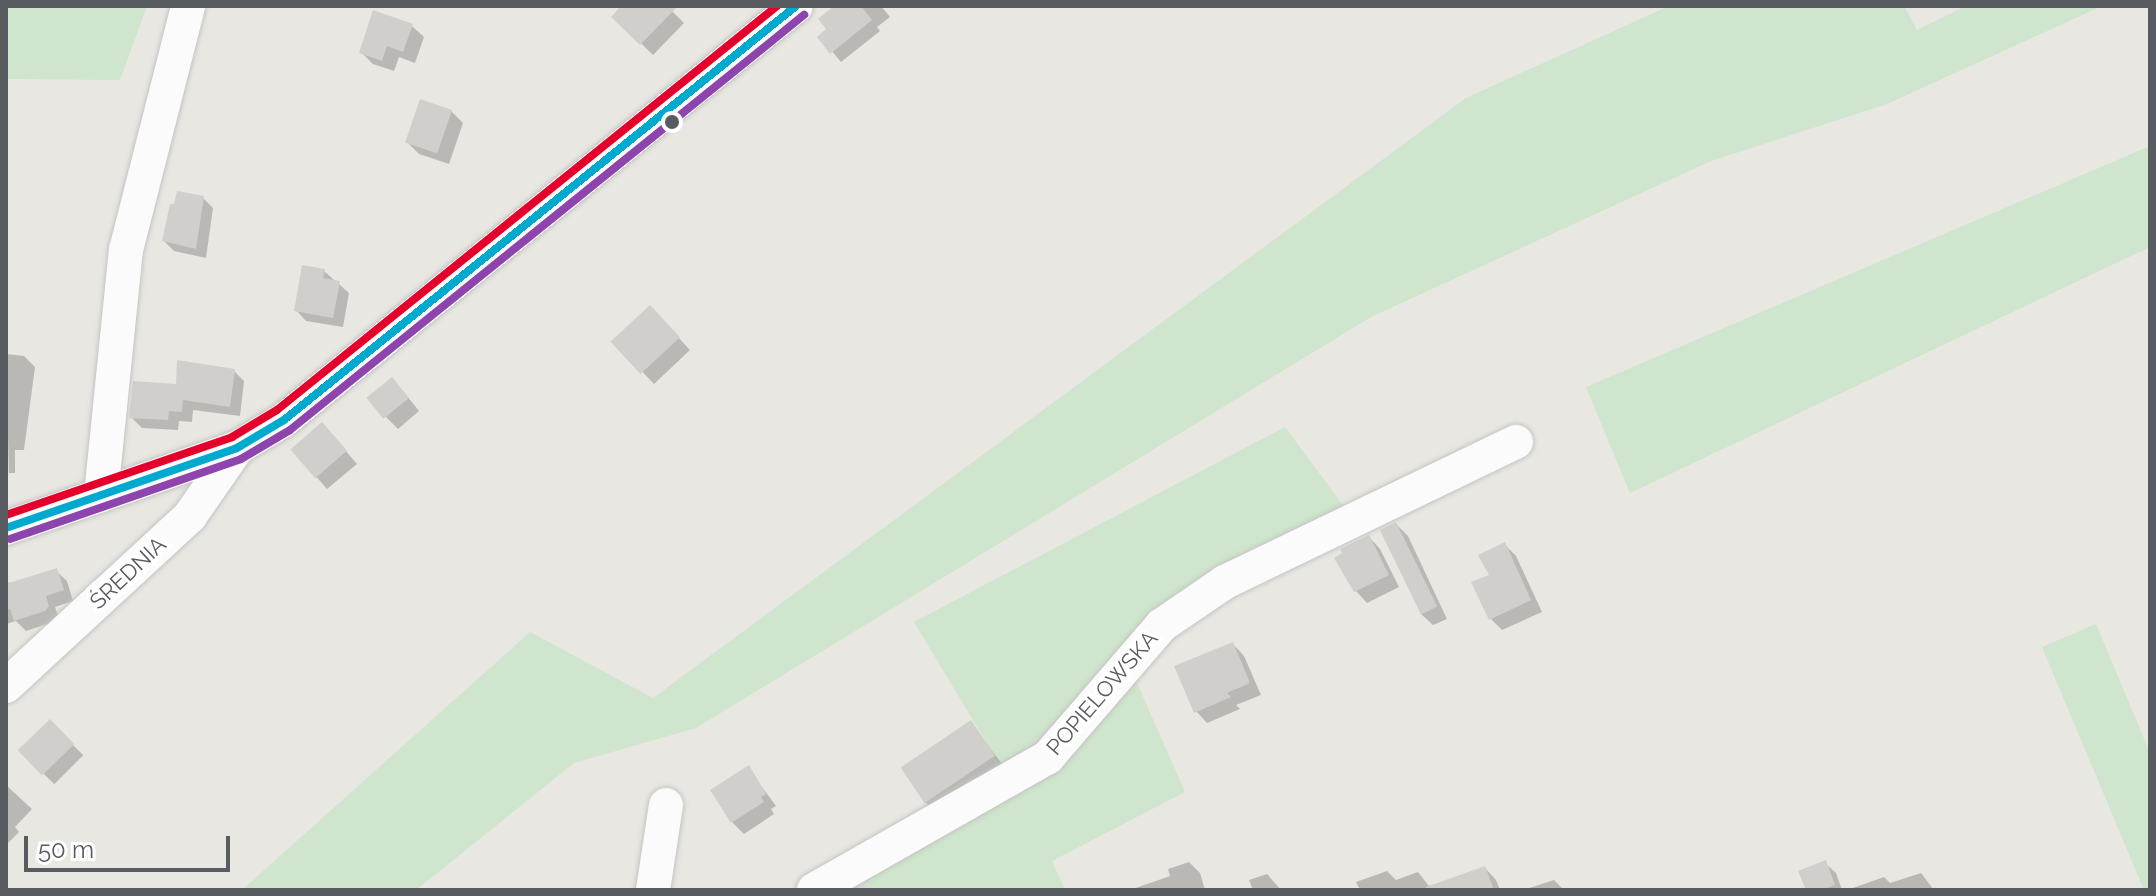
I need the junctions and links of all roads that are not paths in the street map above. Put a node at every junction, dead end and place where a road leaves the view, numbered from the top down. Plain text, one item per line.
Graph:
1 (188, 6) edge
2 (792, 7) edge
3 (1516, 442) dead end
4 (237, 448) junction
5 (101, 495) junction
6 (6, 528) edge
7 (6, 686) edge
8 (666, 805) dead end
9 (818, 889) edge
10 (653, 890) edge

1 - 5 street
2 - 4 street
3 - 9 street, POPIELOWSKA
4 - 5 street
4 - 7 street, ŚREDNIA
5 - 6 street
8 - 10 street

